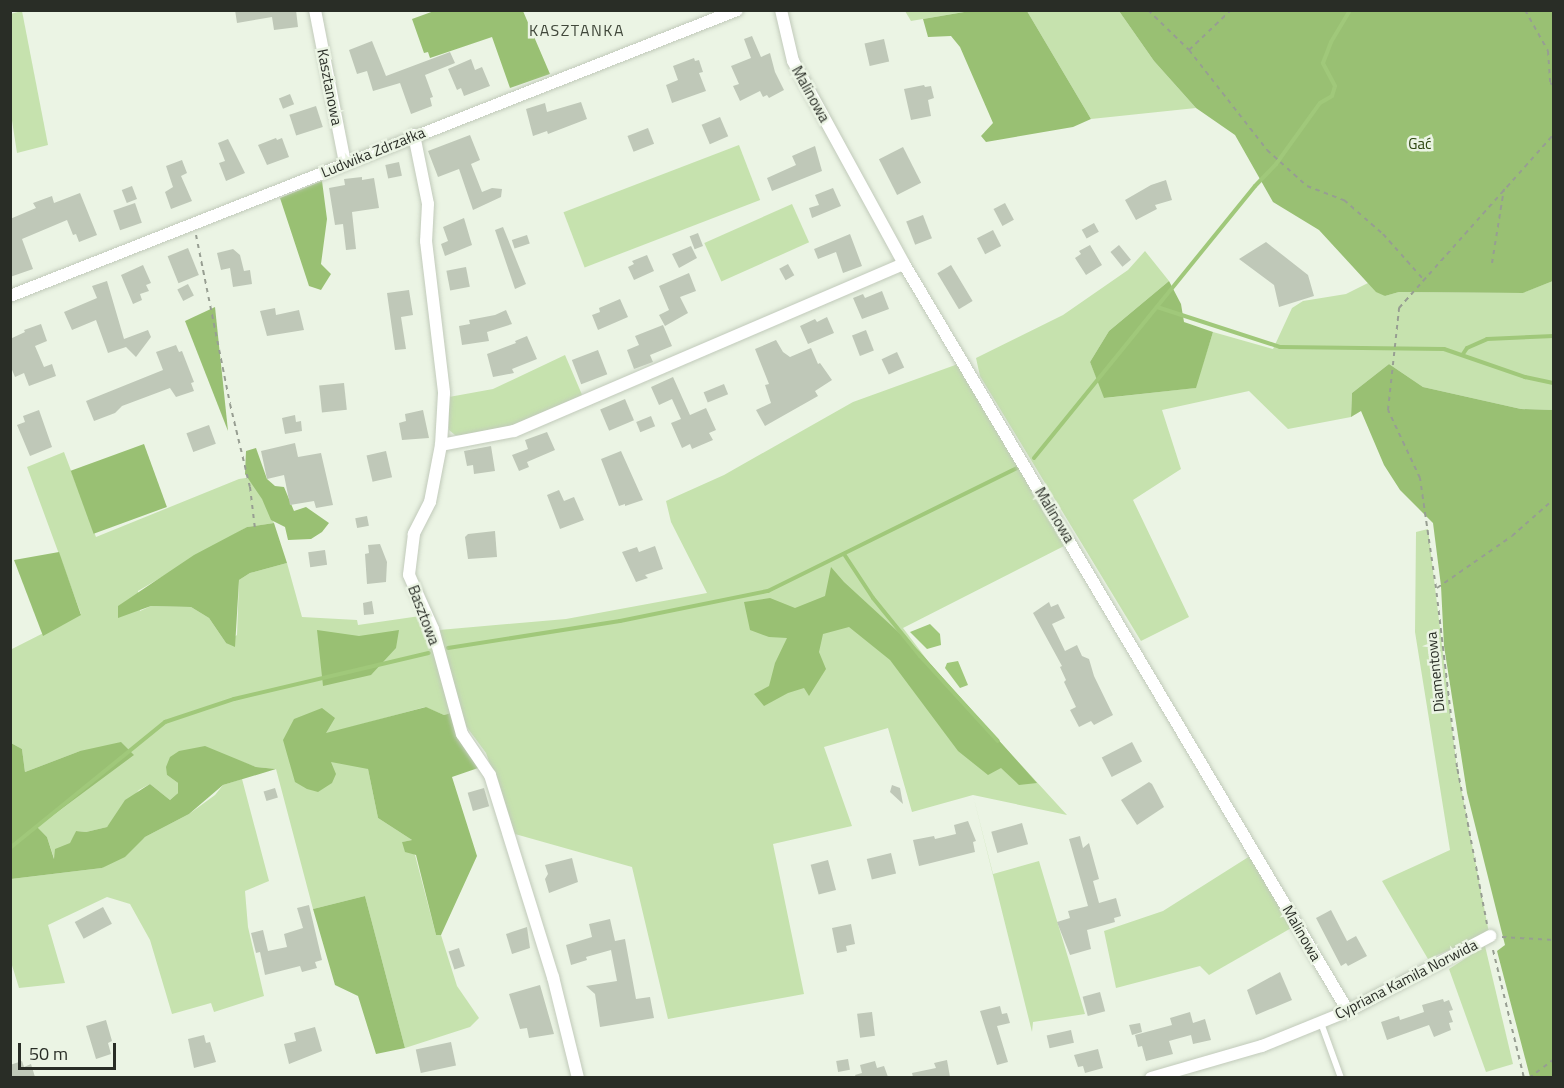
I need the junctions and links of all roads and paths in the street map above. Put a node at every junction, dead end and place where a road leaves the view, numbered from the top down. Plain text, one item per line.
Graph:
1 (315, 10) edge
2 (737, 10) edge
3 (781, 10) edge
4 (1148, 10) edge
5 (1231, 10) edge
6 (1525, 10) edge
7 (1189, 50) junction
8 (1554, 85) edge
9 (1554, 134) edge
10 (414, 135) junction
11 (345, 163) junction
12 (1504, 189) junction
13 (193, 223) junction
14 (1492, 263) dead end
15 (904, 264) junction
16 (1424, 280) junction
17 (10, 296) edge
18 (441, 446) junction
19 (1554, 499) edge
20 (255, 529) dead end
21 (1436, 588) junction
22 (1490, 936) junction
23 (1554, 940) edge
24 (1348, 1011) junction
25 (1321, 1022) junction
26 (1554, 1059) edge
27 (578, 1077) edge
28 (1150, 1077) edge
29 (1341, 1077) edge
30 (1524, 1077) edge
31 (1529, 1077) edge

1 - 11 street, Kasztanowa
2 - 10 street, Ludwika Zdrzałka
3 - 15 street, Malinowa
4 - 7 path
5 - 7 path
6 - 8 path
7 - 16 path
9 - 12 path
10 - 11 street, Ludwika Zdrzałka
10 - 18 street, Basztowa
11 - 13 street, Ludwika Zdrzałka
12 - 14 path
12 - 16 path
13 - 17 street, Ludwika Zdrzałka
13 - 20 path
15 - 18 street
15 - 24 street, Malinowa
16 - 21 path, Diamentowa
18 - 27 street, Basztowa
19 - 21 path
21 - 22 path, Diamentowa
22 - 23 path
22 - 24 street, Cypriana Kamila Norwida
22 - 30 path, Diamentowa
24 - 25 street, Cypriana Kamila Norwida
25 - 28 street, Cypriana Kamila Norwida
25 - 29 lane, Cypriana Kamila Norwida
26 - 31 path

